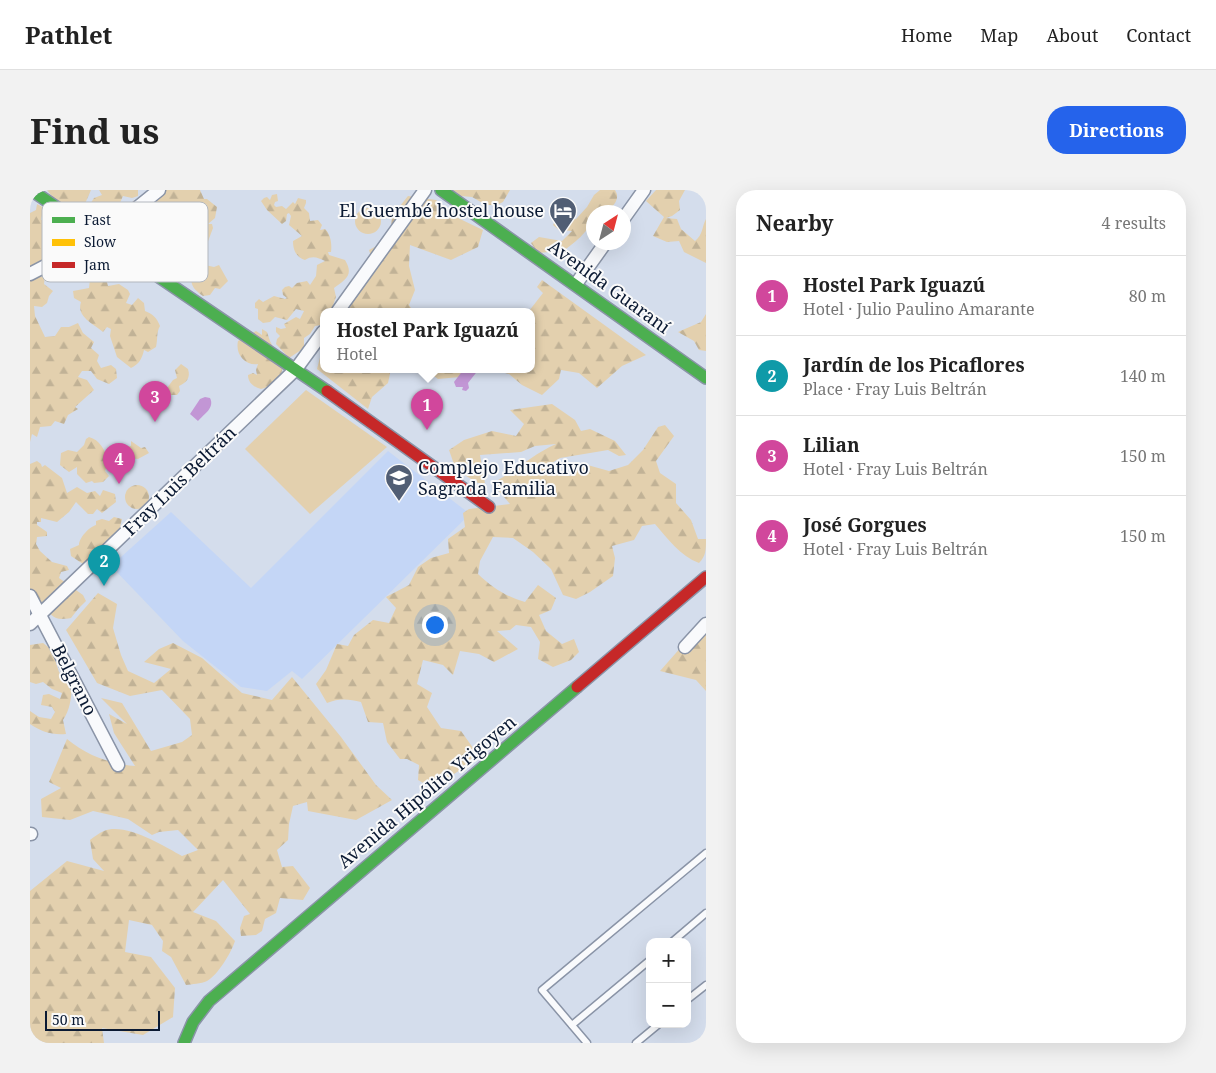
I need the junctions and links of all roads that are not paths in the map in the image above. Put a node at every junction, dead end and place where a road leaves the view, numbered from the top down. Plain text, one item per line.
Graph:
1 (31, 190) edge
2 (159, 190) edge
3 (425, 190) edge
4 (441, 190) edge
5 (644, 190) edge
6 (49, 202) edge
7 (144, 202) edge
8 (631, 208) edge
9 (600, 250) edge
10 (42, 268) edge
11 (30, 274) edge
12 (167, 282) edge
13 (576, 284) junction
14 (340, 308) edge
15 (320, 336) edge
16 (296, 370) junction
17 (706, 377) edge
18 (489, 506) dead end
19 (706, 578) edge
20 (30, 596) edge
21 (40, 615) junction
22 (30, 624) edge
23 (706, 624) edge
24 (685, 647) dead end
25 (118, 764) dead end
26 (706, 853) edge
27 (706, 913) edge
28 (677, 938) edge
29 (646, 963) edge
30 (706, 985) edge
31 (691, 997) edge
32 (572, 1026) junction
33 (654, 1028) edge
34 (184, 1043) edge
35 (587, 1043) edge
36 (636, 1043) edge

1 - 6 main road
2 - 7 street
3 - 14 street
4 - 13 main road, Avenida Guaraní
5 - 8 street
9 - 13 street
10 - 11 street
12 - 16 main road
13 - 17 main road, Avenida Guaraní
15 - 16 street, Fray Luis Beltrán
16 - 18 main road
16 - 21 street, Fray Luis Beltrán
19 - 34 main road, Avenida Hipólito Yrigoyen
20 - 21 street, Belgrano
21 - 22 street, Fray Luis Beltrán
21 - 25 street, Belgrano
23 - 24 street
26 - 32 lane
27 - 28 lane
29 - 32 lane
30 - 31 lane
32 - 35 lane
33 - 36 lane

